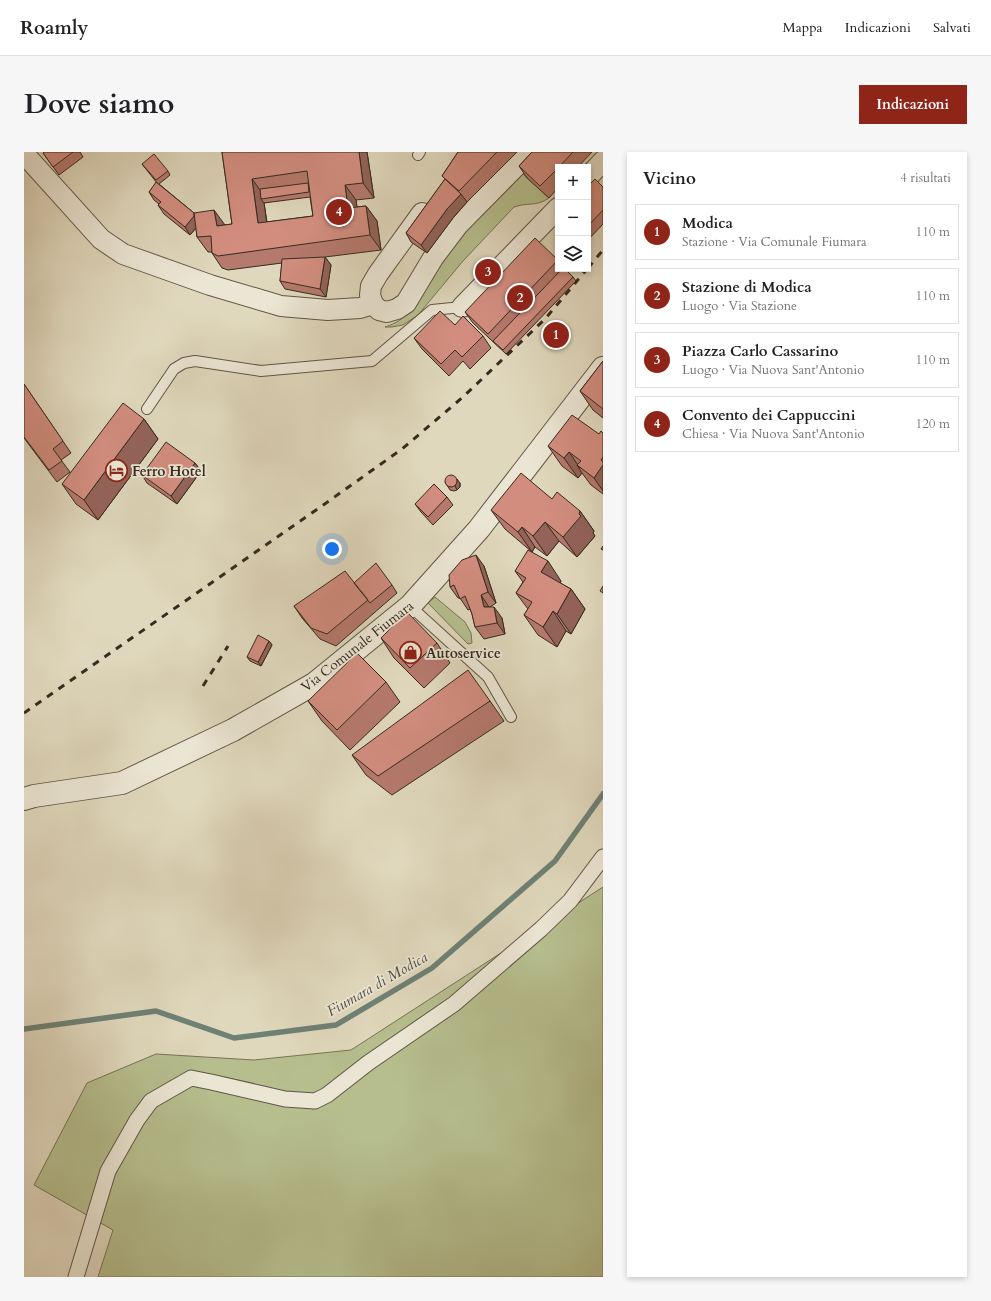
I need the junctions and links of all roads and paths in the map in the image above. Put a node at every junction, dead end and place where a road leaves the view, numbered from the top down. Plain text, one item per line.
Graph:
1 (530, 152) edge
2 (27, 157) dead end
3 (603, 161) edge
4 (591, 174) edge
5 (434, 197) edge
6 (555, 212) edge
7 (373, 304) junction
8 (462, 307) joint
9 (603, 368) edge
10 (147, 409) dead end
11 (410, 606) junction
12 (511, 717) dead end
13 (24, 799) edge
14 (603, 857) edge
15 (76, 1277) edge

1 - 7 street
2 - 7 street
3 - 4 street
5 - 7 street
6 - 8 street
8 - 10 lane
9 - 11 street, Via Comunale Fiumara
11 - 12 lane
11 - 13 street, Via Comunale Fiumara
14 - 15 street

